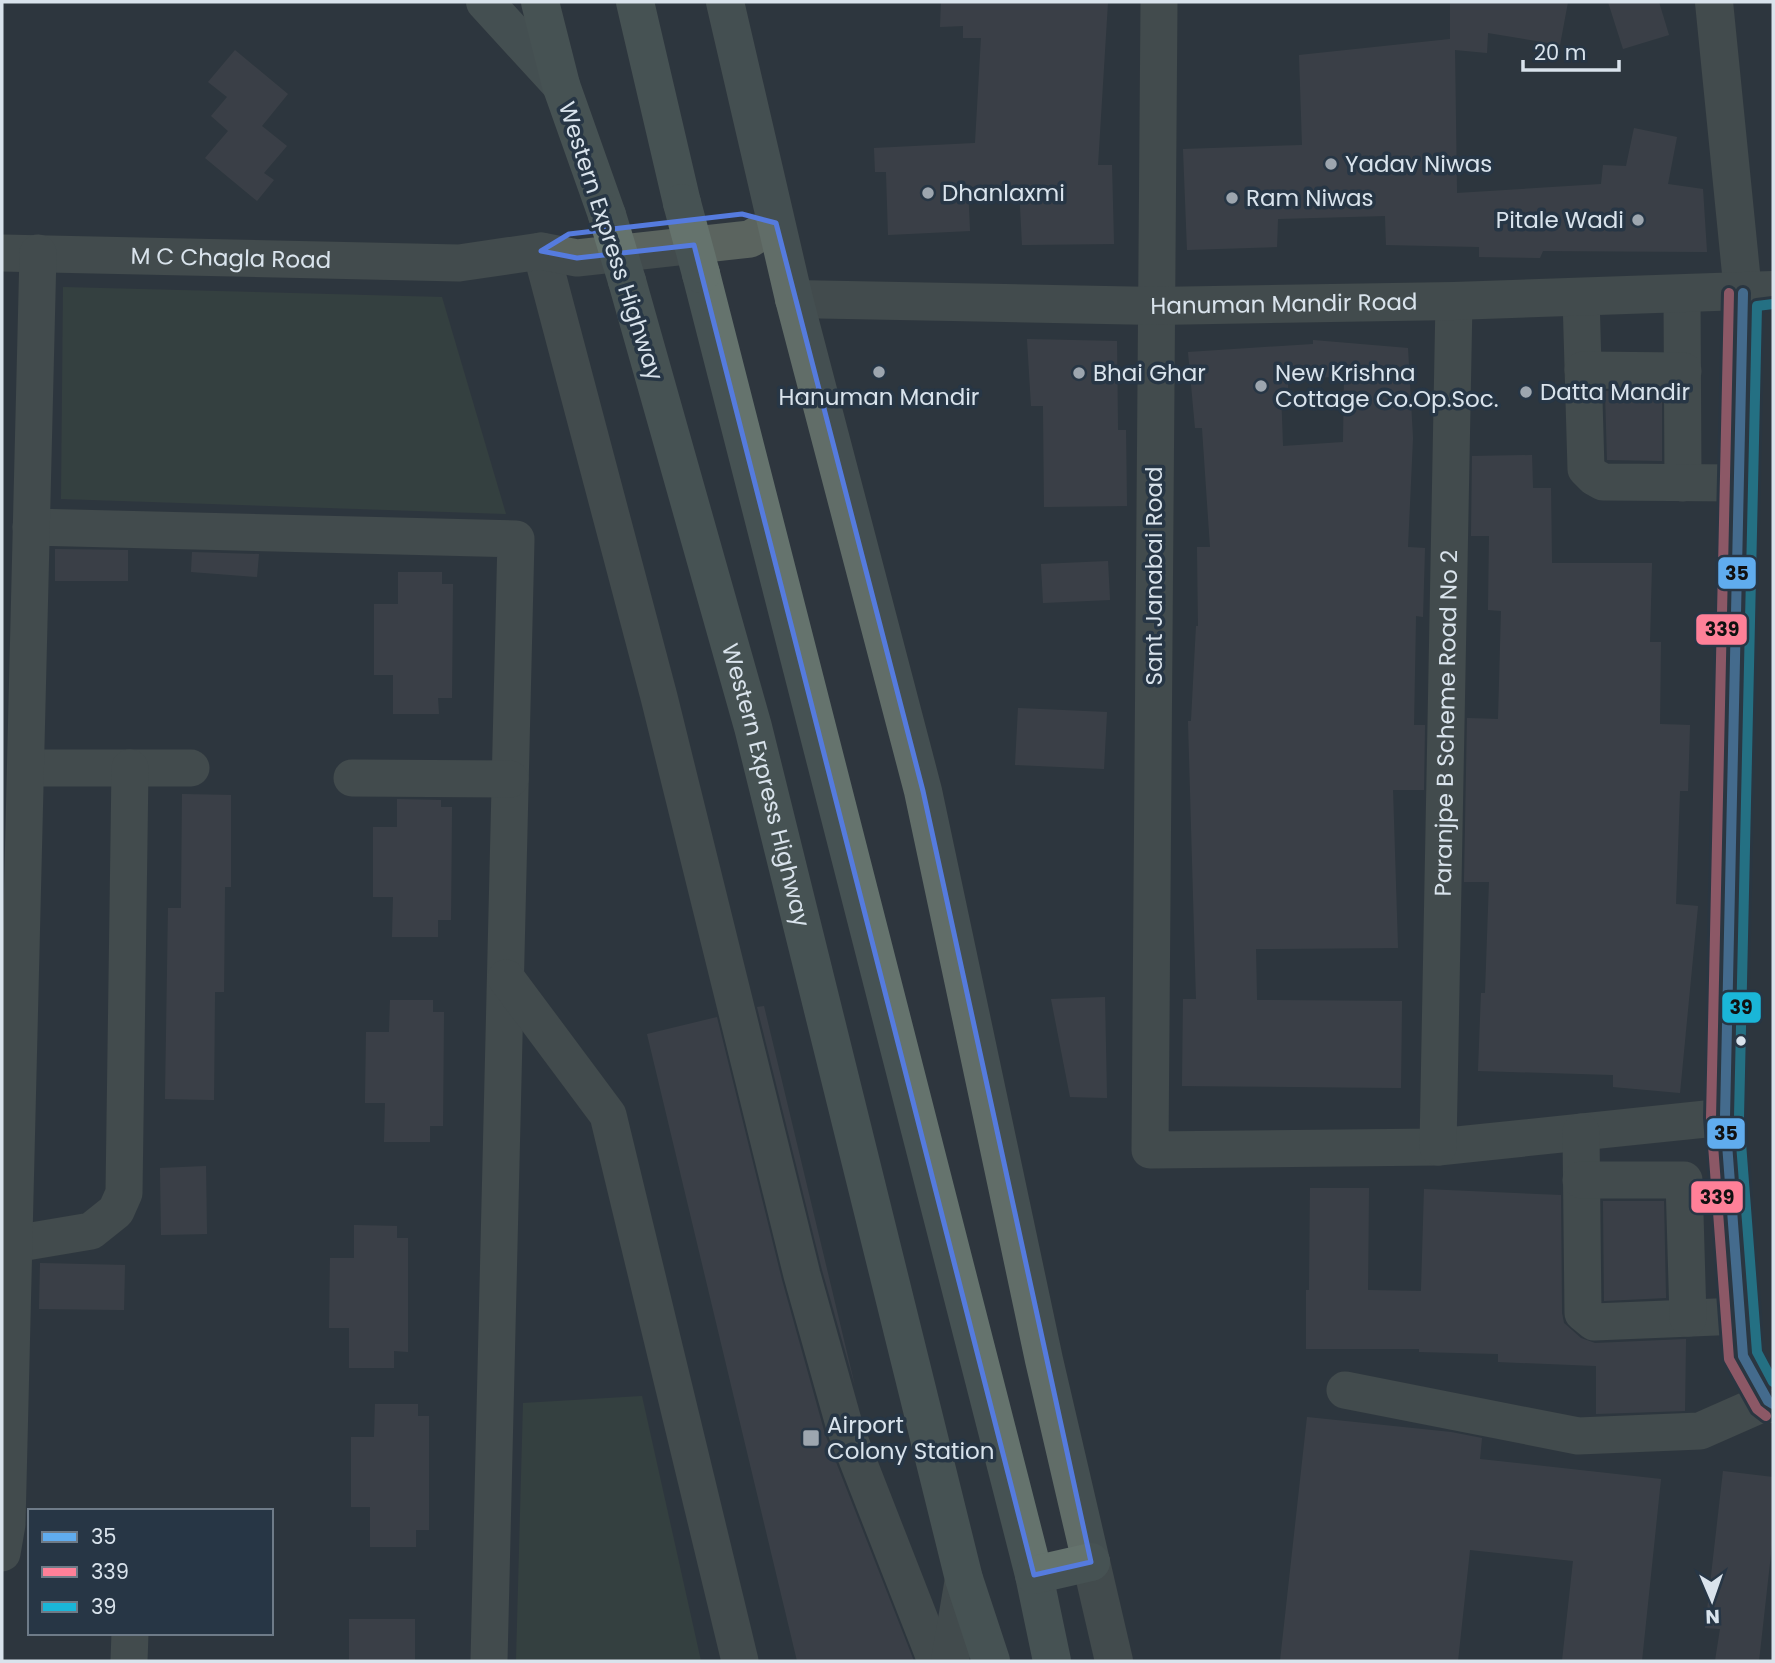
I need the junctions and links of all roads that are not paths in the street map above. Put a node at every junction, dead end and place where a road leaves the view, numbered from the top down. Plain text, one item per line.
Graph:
1 (485, 2) edge
2 (540, 2) edge
3 (635, 2) edge
4 (724, 2) edge
5 (1159, 2) edge
6 (1722, 5) edge
7 (561, 85) junction
8 (776, 223) junction
9 (541, 251) junction
10 (2, 253) edge
11 (38, 253) junction
12 (1758, 291) edge
13 (1682, 294) junction
14 (1581, 297) junction
15 (794, 299) junction
16 (1454, 301) junction
17 (1156, 306) junction
18 (1583, 370) junction
19 (1683, 371) junction
20 (1683, 482) junction
21 (1739, 483) junction
22 (32, 527) junction
23 (15, 653) edge
24 (26, 768) junction
25 (130, 768) junction
26 (191, 768) dead end
27 (352, 778) dead end
28 (510, 779) junction
29 (506, 978) junction
30 (1725, 1117) junction
31 (1581, 1132) junction
32 (1438, 1147) junction
33 (1581, 1180) junction
34 (14, 1244) junction
35 (1740, 1316) junction
36 (1688, 1318) junction
37 (1345, 1390) dead end
38 (1770, 1402) edge
39 (13, 1534) edge
40 (1091, 1562) junction
41 (1034, 1575) junction
42 (964, 1579) junction
43 (130, 1635) edge
44 (129, 1661) edge
45 (489, 1661) edge
46 (740, 1661) edge
47 (936, 1661) edge
48 (950, 1661) edge
49 (991, 1661) edge
50 (1052, 1661) edge
51 (1114, 1661) edge

1 - 7 main road
2 - 7 highway, Western Express Highway
3 - 41 highway, bridge
4 - 8 main road
5 - 17 street, Sant Janabai Road
6 - 12 street
7 - 42 highway, Western Express Highway, bridge
8 - 9 street, M C Chagla Road
8 - 15 main road
9 - 11 street, M C Chagla Road
9 - 47 street
10 - 11 street, M C Chagla Road
11 - 22 street
12 - 13 street, Hanuman Mandir Road
12 - 21 street
13 - 14 street, Hanuman Mandir Road
13 - 19 street
14 - 16 street, Hanuman Mandir Road
14 - 18 street
15 - 17 street, Hanuman Mandir Road
15 - 40 main road
16 - 17 street, Hanuman Mandir Road
16 - 32 street, Paranjpe B Scheme Road No 2
17 - 32 street, Sant Janabai Road
18 - 19 street
18 - 20 street
19 - 20 street
20 - 21 street
21 - 30 street
22 - 23 street
22 - 28 street
23 - 24 street
24 - 25 street
24 - 34 street
25 - 26 street
25 - 34 street
27 - 28 street
28 - 29 street
29 - 45 street
29 - 46 street
30 - 31 street
30 - 35 street
31 - 32 street
31 - 33 street
33 - 36 street
33 - 36 street
34 - 39 street
35 - 36 street
35 - 38 street
37 - 38 street
40 - 41 highway
40 - 51 street
41 - 50 highway
42 - 48 street
42 - 49 highway, Western Express Highway
43 - 44 street

